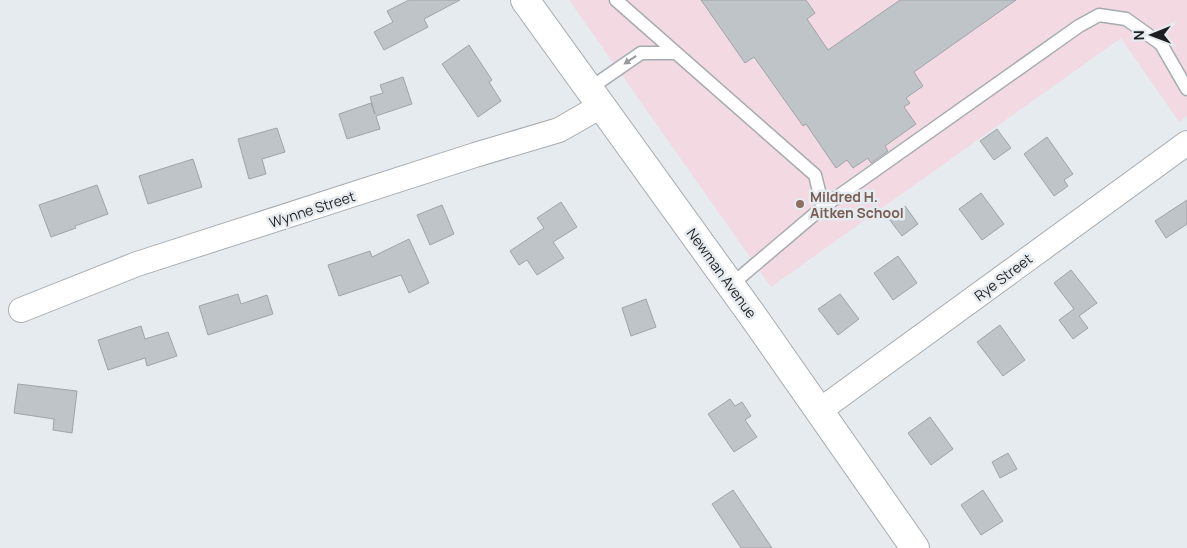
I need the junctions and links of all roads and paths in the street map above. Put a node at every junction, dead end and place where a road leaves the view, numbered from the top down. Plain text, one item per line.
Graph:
1 (525, 0) edge
2 (616, 0) edge
3 (676, 52) junction
4 (1187, 89) edge
5 (595, 98) junction
6 (1187, 143) edge
7 (823, 207) junction
8 (731, 285) junction
9 (21, 310) dead end
10 (819, 411) junction
11 (915, 548) edge

1 - 5 main road, Newman Avenue
2 - 3 lane
3 -> 5 lane
3 - 7 lane
4 - 7 lane
5 - 8 main road, Newman Avenue
5 - 9 street, Wynne Street
6 - 10 street, Rye Street
7 - 8 lane
8 - 10 main road, Newman Avenue
10 - 11 main road, Newman Avenue

